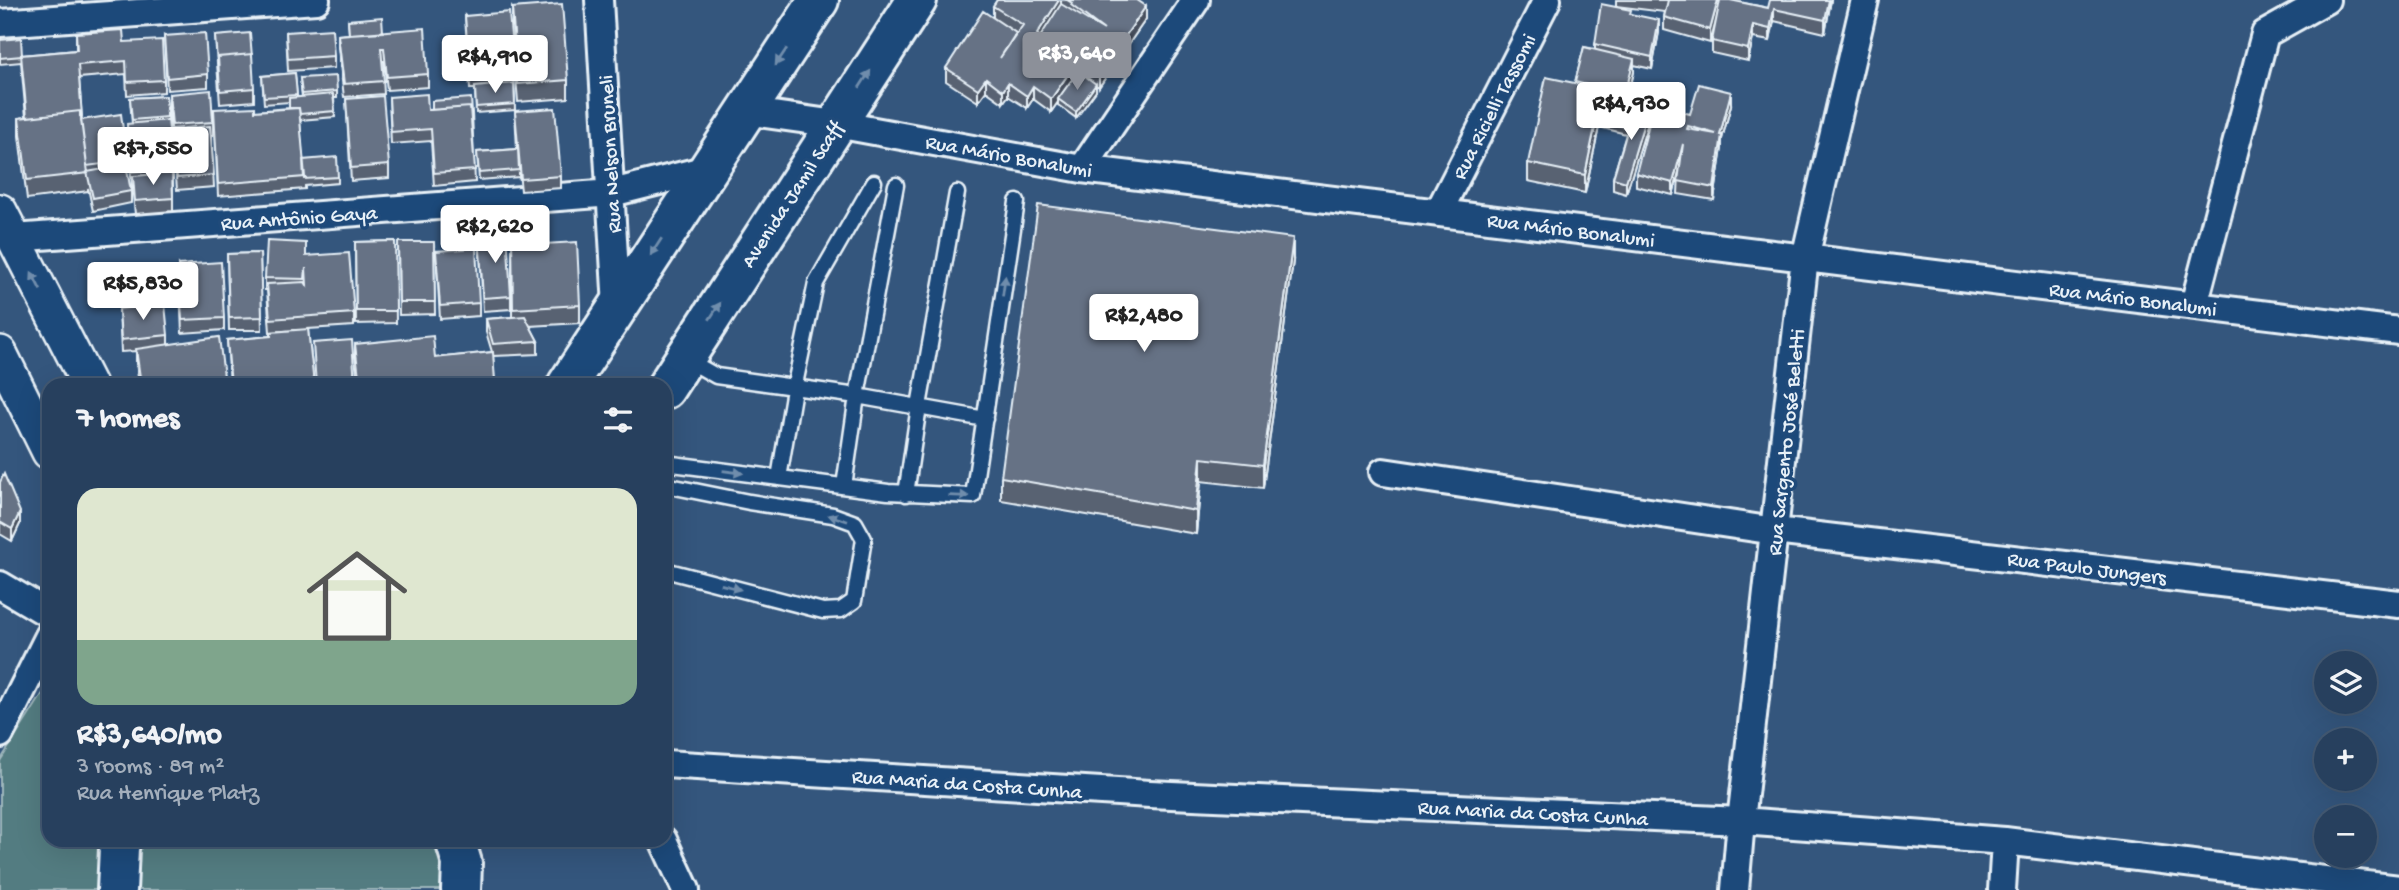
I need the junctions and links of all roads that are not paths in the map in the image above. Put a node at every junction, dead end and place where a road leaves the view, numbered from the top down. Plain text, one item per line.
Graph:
1 (316, 0) edge
2 (599, 0) edge
3 (819, 0) edge
4 (917, 0) edge
5 (1196, 0) edge
6 (1547, 0) edge
7 (1865, 0) edge
8 (2326, 0) edge
9 (0, 23) edge
10 (745, 111) junction
11 (836, 124) junction
12 (707, 169) junction
13 (1082, 169) junction
14 (874, 182) dead end
15 (896, 185) dead end
16 (612, 193) junction
17 (957, 194) dead end
18 (1017, 202) dead end
19 (1438, 213) junction
20 (7, 224) edge
21 (1805, 258) junction
22 (2194, 306) junction
23 (617, 307) junction
24 (2399, 331) edge
25 (0, 353) edge
26 (675, 374) edge
27 (85, 378) edge
28 (571, 378) edge
29 (794, 389) junction
30 (857, 396) junction
31 (919, 406) junction
32 (985, 419) junction
33 (42, 438) edge
34 (672, 464) edge
35 (1383, 472) dead end
36 (779, 478) junction
37 (672, 486) edge
38 (844, 486) junction
39 (906, 494) junction
40 (1775, 531) junction
41 (672, 572) edge
42 (0, 585) edge
43 (2399, 604) edge
44 (42, 610) edge
45 (42, 650) edge
46 (0, 734) edge
47 (672, 764) edge
48 (1741, 821) junction
49 (2005, 841) junction
50 (118, 847) edge
51 (458, 847) edge
52 (666, 847) edge
53 (2399, 889) edge
54 (117, 890) edge
55 (461, 890) edge
56 (686, 890) edge
57 (1735, 890) edge
58 (2002, 890) edge

1 - 9 street
2 - 16 street, Rua Nelson Bruneli
3 -> 10 main road
11 -> 4 main road, Avenida Jamil Scaff
5 - 13 street
6 - 19 street, Rua Ricielli Tassomi
7 - 21 street, Rua Sargento José Beletti
8 - 22 street
10 - 11 street, Rua Mário Bonalumi
10 - 12 main road
11 - 13 street, Rua Mário Bonalumi
26 -> 11 main road, Avenida Jamil Scaff
12 - 16 street, Rua Antônio Gaya
12 -> 23 main road
13 - 19 street, Rua Mário Bonalumi
14 - 29 lane
15 - 30 lane
16 - 20 street, Rua Antônio Gaya
16 - 23 street, Rua Nelson Bruneli
17 - 31 lane
32 -> 18 lane
19 - 21 street, Rua Mário Bonalumi
27 -> 20 street
21 - 22 street, Rua Mário Bonalumi
21 - 40 street, Rua Sargento José Beletti
22 - 24 street, Rua Mário Bonalumi
23 - 28 main road
25 - 33 street
26 - 29 lane
29 - 30 lane
29 - 36 lane
30 - 31 lane
30 - 38 lane
31 - 32 lane
31 - 39 lane
39 -> 32 lane
34 -> 36 lane
35 - 40 street, Rua Paulo Jungers
36 - 38 lane
41 -> 37 lane
38 - 39 lane
40 - 43 street, Rua Paulo Jungers
40 - 48 street, Rua Sargento José Beletti
42 - 44 street
45 - 46 street
47 - 48 street, Rua Maria da Costa Cunha
48 - 49 street, Rua Maria da Costa Cunha
48 - 57 street, Rua Sargento José Beletti
49 - 53 street, Rua Maria da Costa Cunha
49 - 58 street
50 - 54 main road
51 - 55 main road
52 - 56 street

